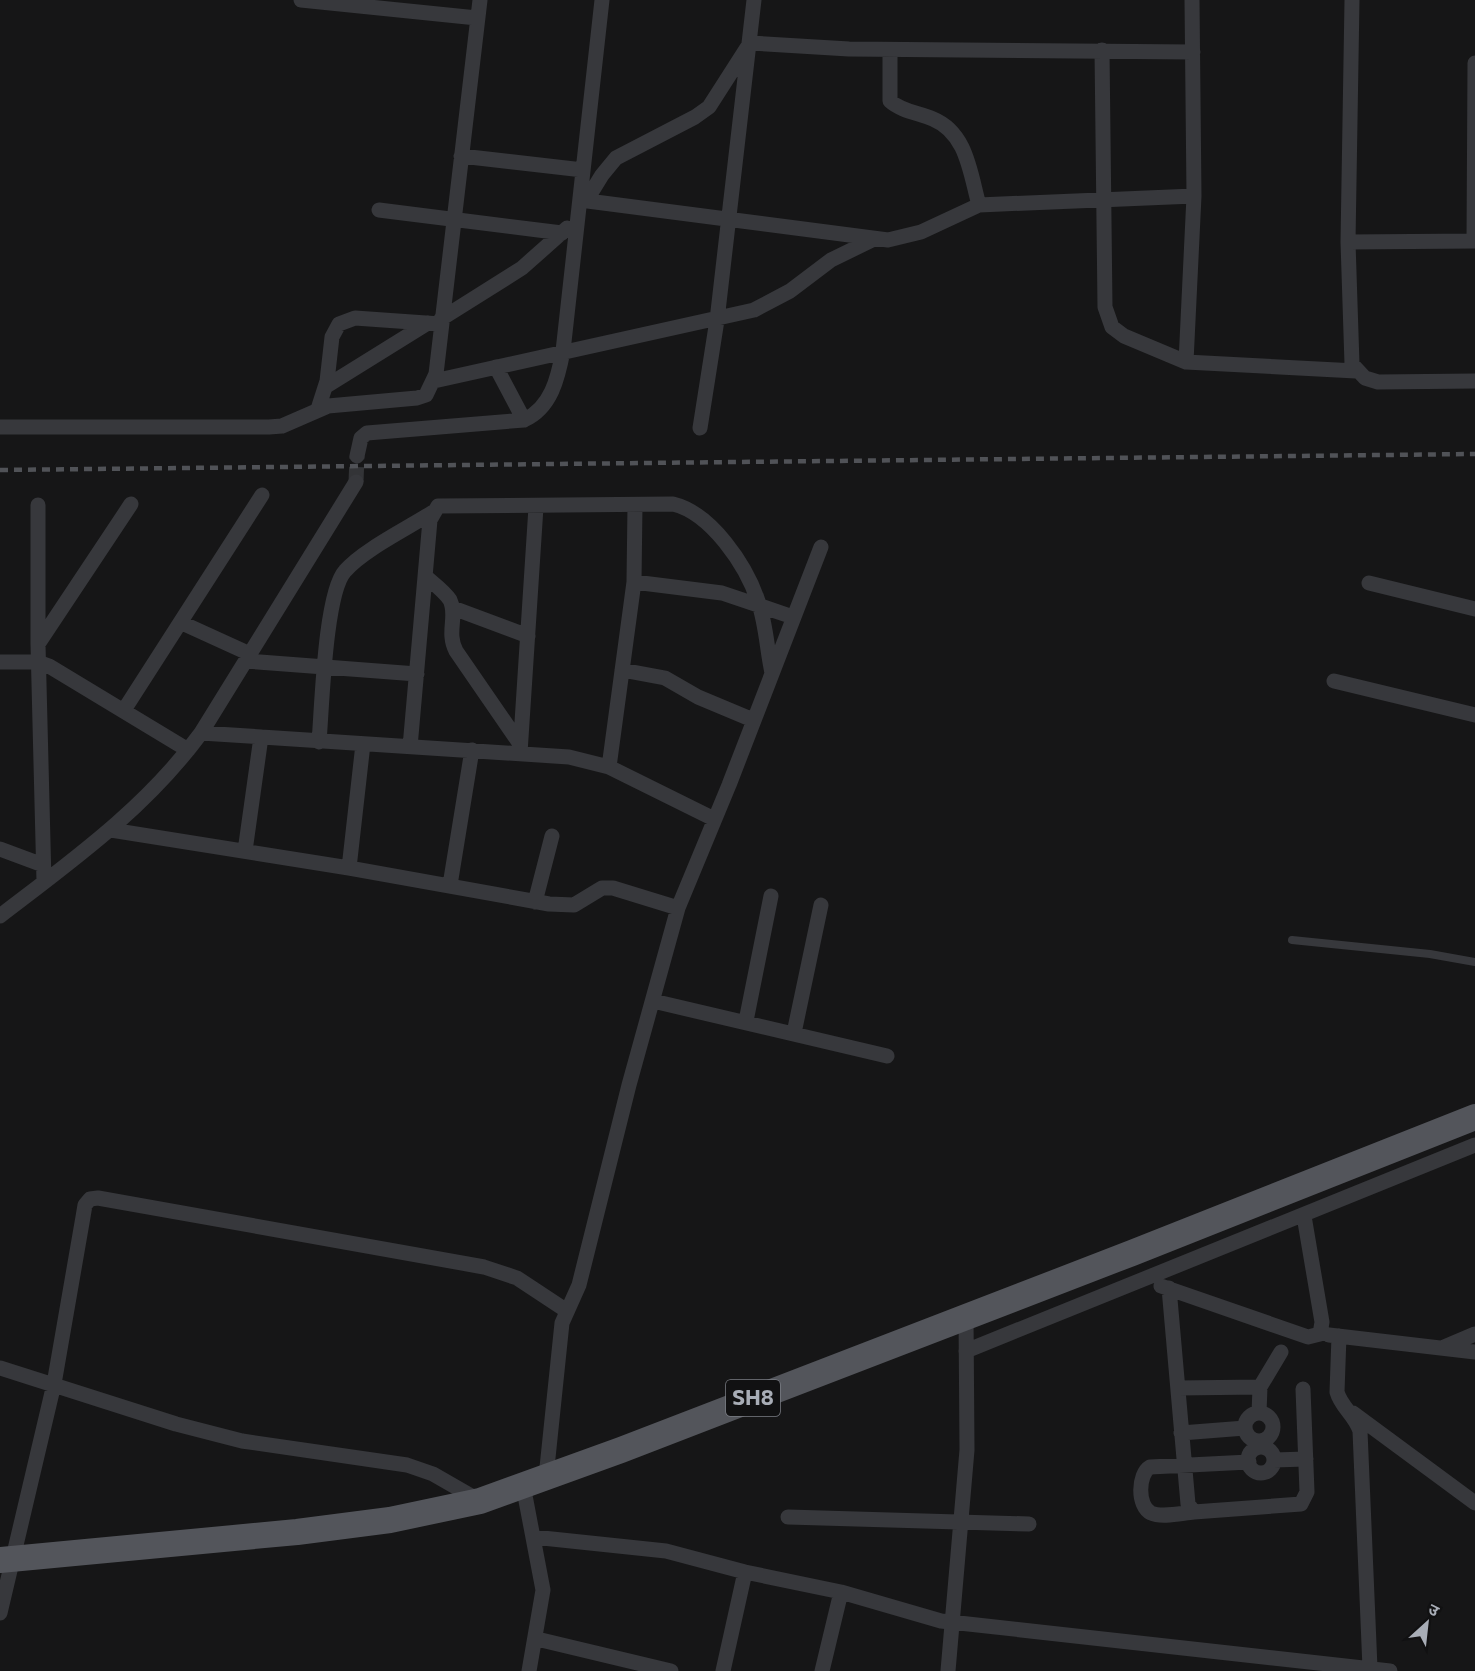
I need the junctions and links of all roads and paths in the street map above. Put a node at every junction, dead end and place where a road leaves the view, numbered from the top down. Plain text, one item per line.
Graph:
1 (301, 0) edge
2 (480, 0) edge
3 (602, 0) edge
4 (754, 0) edge
5 (1192, 0) edge
6 (1352, 0) edge
7 (477, 18) junction
8 (750, 43) junction
9 (890, 50) junction
10 (1102, 50) junction
11 (1193, 52) junction
12 (1475, 63) edge
13 (1474, 131) edge
14 (461, 156) junction
15 (583, 170) junction
16 (1475, 185) edge
17 (1194, 196) junction
18 (1102, 200) junction
19 (583, 201) junction
20 (979, 205) junction
21 (379, 210) dead end
22 (578, 217) junction
23 (728, 219) junction
24 (453, 220) junction
25 (562, 233) junction
26 (874, 239) junction
27 (1474, 241) edge
28 (1348, 242) junction
29 (717, 320) junction
30 (436, 322) junction
31 (563, 351) junction
32 (1186, 362) junction
33 (496, 367) junction
34 (1356, 371) junction
35 (434, 381) junction
36 (1475, 381) edge
37 (325, 387) junction
38 (318, 410) junction
39 (524, 420) junction
40 (0, 427) edge
41 (700, 428) dead end
42 (357, 456) tunnel mouth
43 (357, 482) tunnel mouth
44 (262, 495) dead end
45 (131, 504) dead end
46 (38, 505) dead end
47 (634, 505) junction
48 (536, 507) junction
49 (433, 512) junction
50 (821, 547) dead end
51 (426, 577) junction
52 (634, 582) junction
53 (1369, 583) dead end
54 (759, 603) junction
55 (453, 608) junction
56 (1475, 609) edge
57 (793, 617) junction
58 (182, 623) junction
59 (528, 636) junction
60 (38, 644) junction
61 (248, 658) junction
62 (0, 662) edge
63 (39, 662) junction
64 (325, 667) junction
65 (622, 670) junction
66 (772, 673) junction
67 (417, 674) junction
68 (1334, 681) dead end
69 (124, 710) junction
70 (1475, 715) edge
71 (753, 720) junction
72 (201, 733) junction
73 (261, 738) junction
74 (319, 742) junction
75 (363, 744) junction
76 (410, 747) junction
77 (520, 748) junction
78 (188, 750) junction
79 (472, 750) junction
80 (609, 767) junction
81 (714, 819) junction
82 (111, 830) junction
83 (552, 836) dead end
84 (0, 849) edge
85 (245, 851) junction
86 (43, 865) junction
87 (350, 868) junction
88 (44, 882) junction
89 (450, 885) junction
90 (771, 896) dead end
91 (535, 902) junction
92 (821, 905) dead end
93 (678, 908) junction
94 (0, 916) edge
95 (1292, 940) dead end
96 (1475, 962) edge
97 (652, 1001) junction
98 (746, 1021) junction
99 (794, 1033) junction
100 (887, 1056) dead end
101 (1475, 1117) edge
102 (1475, 1145) edge
103 (1304, 1216) junction
104 (1144, 1280) junction
105 (1169, 1288) junction
106 (567, 1311) junction
107 (966, 1316) junction
108 (1320, 1334) junction
109 (1475, 1335) edge
110 (1338, 1336) junction
111 (1441, 1348) junction
112 (966, 1352) junction
113 (1281, 1352) dead end
114 (1475, 1352) edge
115 (0, 1368) edge
116 (54, 1384) junction
117 (1260, 1387) junction
118 (1178, 1388) junction
119 (1304, 1389) dead end
120 (1350, 1411) junction
121 (1259, 1413) junction
122 (1245, 1428) junction
123 (1181, 1433) junction
124 (1306, 1459) junction
125 (1184, 1465) junction
126 (534, 1481) junction
127 (480, 1501) junction
128 (1475, 1503) edge
129 (1194, 1512) junction
130 (788, 1517) dead end
131 (962, 1522) junction
132 (1029, 1524) dead end
133 (533, 1537) junction
134 (5, 1560) edge
135 (745, 1572) junction
136 (841, 1592) junction
137 (0, 1613) edge
138 (954, 1623) junction
139 (537, 1639) junction
140 (1382, 1670) edge
141 (529, 1671) edge
142 (671, 1671) edge
143 (723, 1671) edge
144 (822, 1671) edge
145 (948, 1671) edge

1 - 7 street
2 - 7 street
3 - 15 street
4 - 8 street
5 - 11 street
6 - 28 street
7 - 14 street
8 - 9 street
8 - 19 street
8 - 23 street
9 - 10 street
9 - 20 street
10 - 11 street
10 - 18 street
11 - 17 street
12 - 13 street
13 - 16 street
14 - 15 street
14 - 24 street
15 - 19 street
16 - 27 street
17 - 18 street
17 - 32 street
18 - 20 street
18 - 32 street
19 - 22 street
19 - 23 street
20 - 26 street
21 - 24 street
22 - 25 street
22 - 31 street
23 - 26 street
23 - 29 street
24 - 25 street
24 - 30 street
25 - 30 street
26 - 29 street
27 - 28 street
28 - 34 street
29 - 31 street
29 - 41 street
30 - 35 street
30 - 37 street
30 - 37 street
31 - 33 street
31 - 39 street
32 - 34 street
33 - 35 street
33 - 39 street
34 - 36 street
35 - 38 street
37 - 38 street
38 - 40 street
39 - 42 street
43 - 61 street
44 - 58 street
45 - 60 street
46 - 60 street
47 - 48 street
47 - 52 street
47 - 54 street
48 - 49 street
48 - 59 street
49 - 51 street
49 - 64 street
50 - 57 street
51 - 55 street
51 - 67 street
52 - 54 street
52 - 65 street
53 - 56 street
54 - 57 street
54 - 66 street
55 - 59 street
55 - 77 street
57 - 66 street
58 - 61 street
58 - 69 street
59 - 77 street
60 - 63 street
61 - 64 street
61 - 72 street
62 - 63 street
63 - 69 street
63 - 86 street
64 - 67 street
64 - 74 street
65 - 71 street
65 - 80 street
66 - 71 street
67 - 76 street
68 - 70 street
69 - 78 street
71 - 81 street
72 - 73 street
72 - 78 street
73 - 74 street
73 - 85 street
74 - 75 street
75 - 76 street
75 - 87 street
76 - 79 street
77 - 79 street
77 - 80 street
78 - 82 street
79 - 89 street
80 - 81 street
81 - 93 street
82 - 85 street
82 - 88 street
83 - 91 street
84 - 86 street
85 - 87 street
86 - 88 street
87 - 89 street
88 - 94 street
89 - 91 street
90 - 98 street
91 - 93 street
92 - 99 street
93 - 97 street
95 - 96 lane
97 - 98 street
97 - 106 street
98 - 99 street
99 - 100 street
101 - 107 main road, SH8
102 - 103 street
103 - 104 street
103 - 108 street
104 - 105 street
104 - 112 street
105 - 108 street
105 - 118 street
106 - 116 street
106 - 126 street
107 - 112 street
107 - 126 main road, SH8
108 - 110 street
109 - 111 street
110 - 111 street
110 - 120 street
111 - 114 street
112 - 131 street
113 - 117 street
115 - 116 street
116 - 127 street
116 - 134 street
117 - 118 street
117 - 121 street
118 - 123 street
119 - 124 street
120 - 128 street
120 - 140 street
121 - 122 street
121 - 122 street
122 - 123 street
123 - 125 street
124 - 125 street
124 - 129 street
125 - 129 street
125 - 129 street
126 - 127 main road, SH8
126 - 133 street
127 - 134 main road, SH8
130 - 131 street
131 - 132 street
131 - 138 street
133 - 135 street
133 - 139 street
134 - 137 street
135 - 136 street
135 - 143 street
136 - 138 street
136 - 144 street
138 - 140 street
138 - 145 street
139 - 141 street
139 - 142 street

